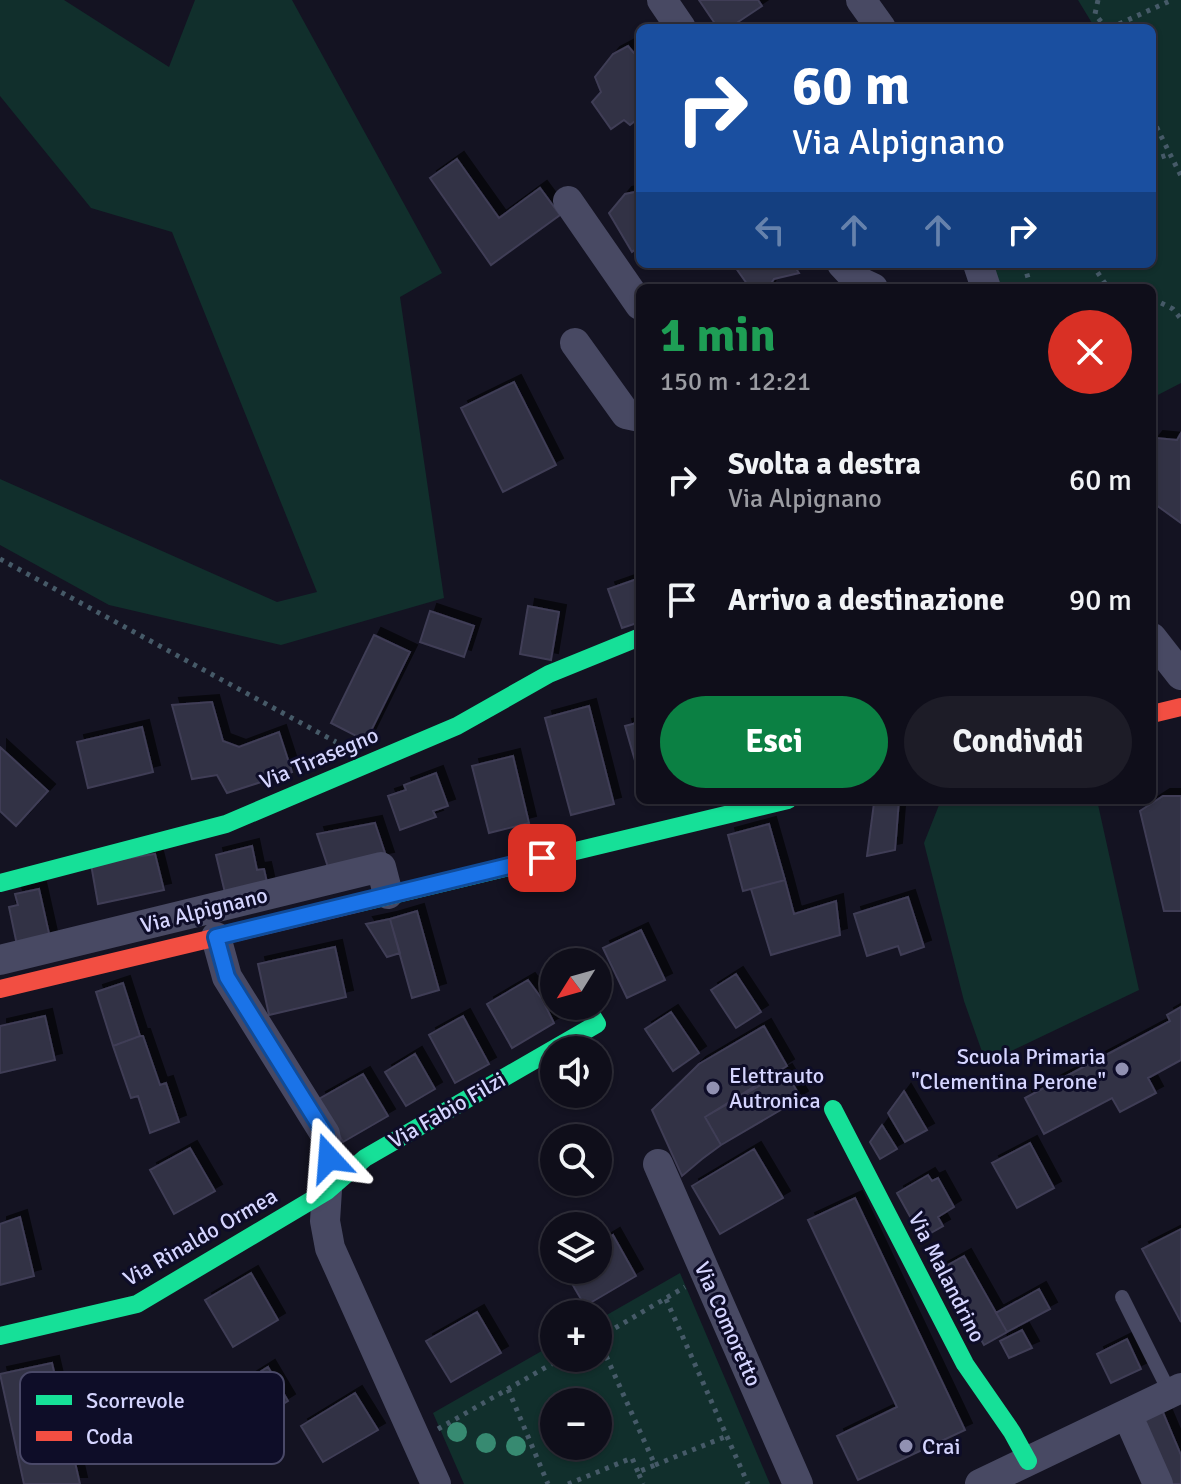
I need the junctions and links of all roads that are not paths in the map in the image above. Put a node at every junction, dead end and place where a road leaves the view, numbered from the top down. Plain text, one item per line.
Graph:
1 (662, 0) edge
2 (861, 0) edge
3 (678, 24) edge
4 (878, 24) edge
5 (568, 201) dead end
6 (846, 268) edge
7 (864, 284) edge
8 (636, 299) edge
9 (575, 343) dead end
10 (636, 416) edge
11 (636, 639) edge
12 (1156, 643) edge
13 (1181, 675) edge
14 (1181, 707) edge
15 (1156, 713) edge
16 (771, 804) edge
17 (0, 883) edge
18 (388, 894) junction
19 (216, 937) junction
20 (0, 960) edge
21 (0, 989) edge
22 (595, 1020) edge
23 (833, 1109) dead end
24 (658, 1164) dead end
25 (327, 1191) junction
26 (1122, 1297) dead end
27 (0, 1336) edge
28 (1176, 1391) edge
29 (1127, 1414) junction
30 (1028, 1461) junction
31 (436, 1484) edge
32 (798, 1484) edge
33 (980, 1484) edge
34 (1158, 1484) edge

1 - 3 street
2 - 4 street
5 - 8 street
6 - 7 street
9 - 10 street
11 - 17 street, Via Tirasegno
12 - 13 street
14 - 15 street
16 - 18 street, Via Alpignano
18 - 19 street, Via Alpignano
18 - 20 street, Via Alpignano
19 - 21 street, Via Alpignano
19 - 25 street
22 - 25 street, Via Fabio Filzi
23 - 30 street, Via Malandrino
24 - 32 street, Via Comoretto
25 - 27 street, Via Rinaldo Ormea
25 - 31 street
26 - 28 lane
28 - 29 street
29 - 30 street
29 - 34 street
30 - 33 street

